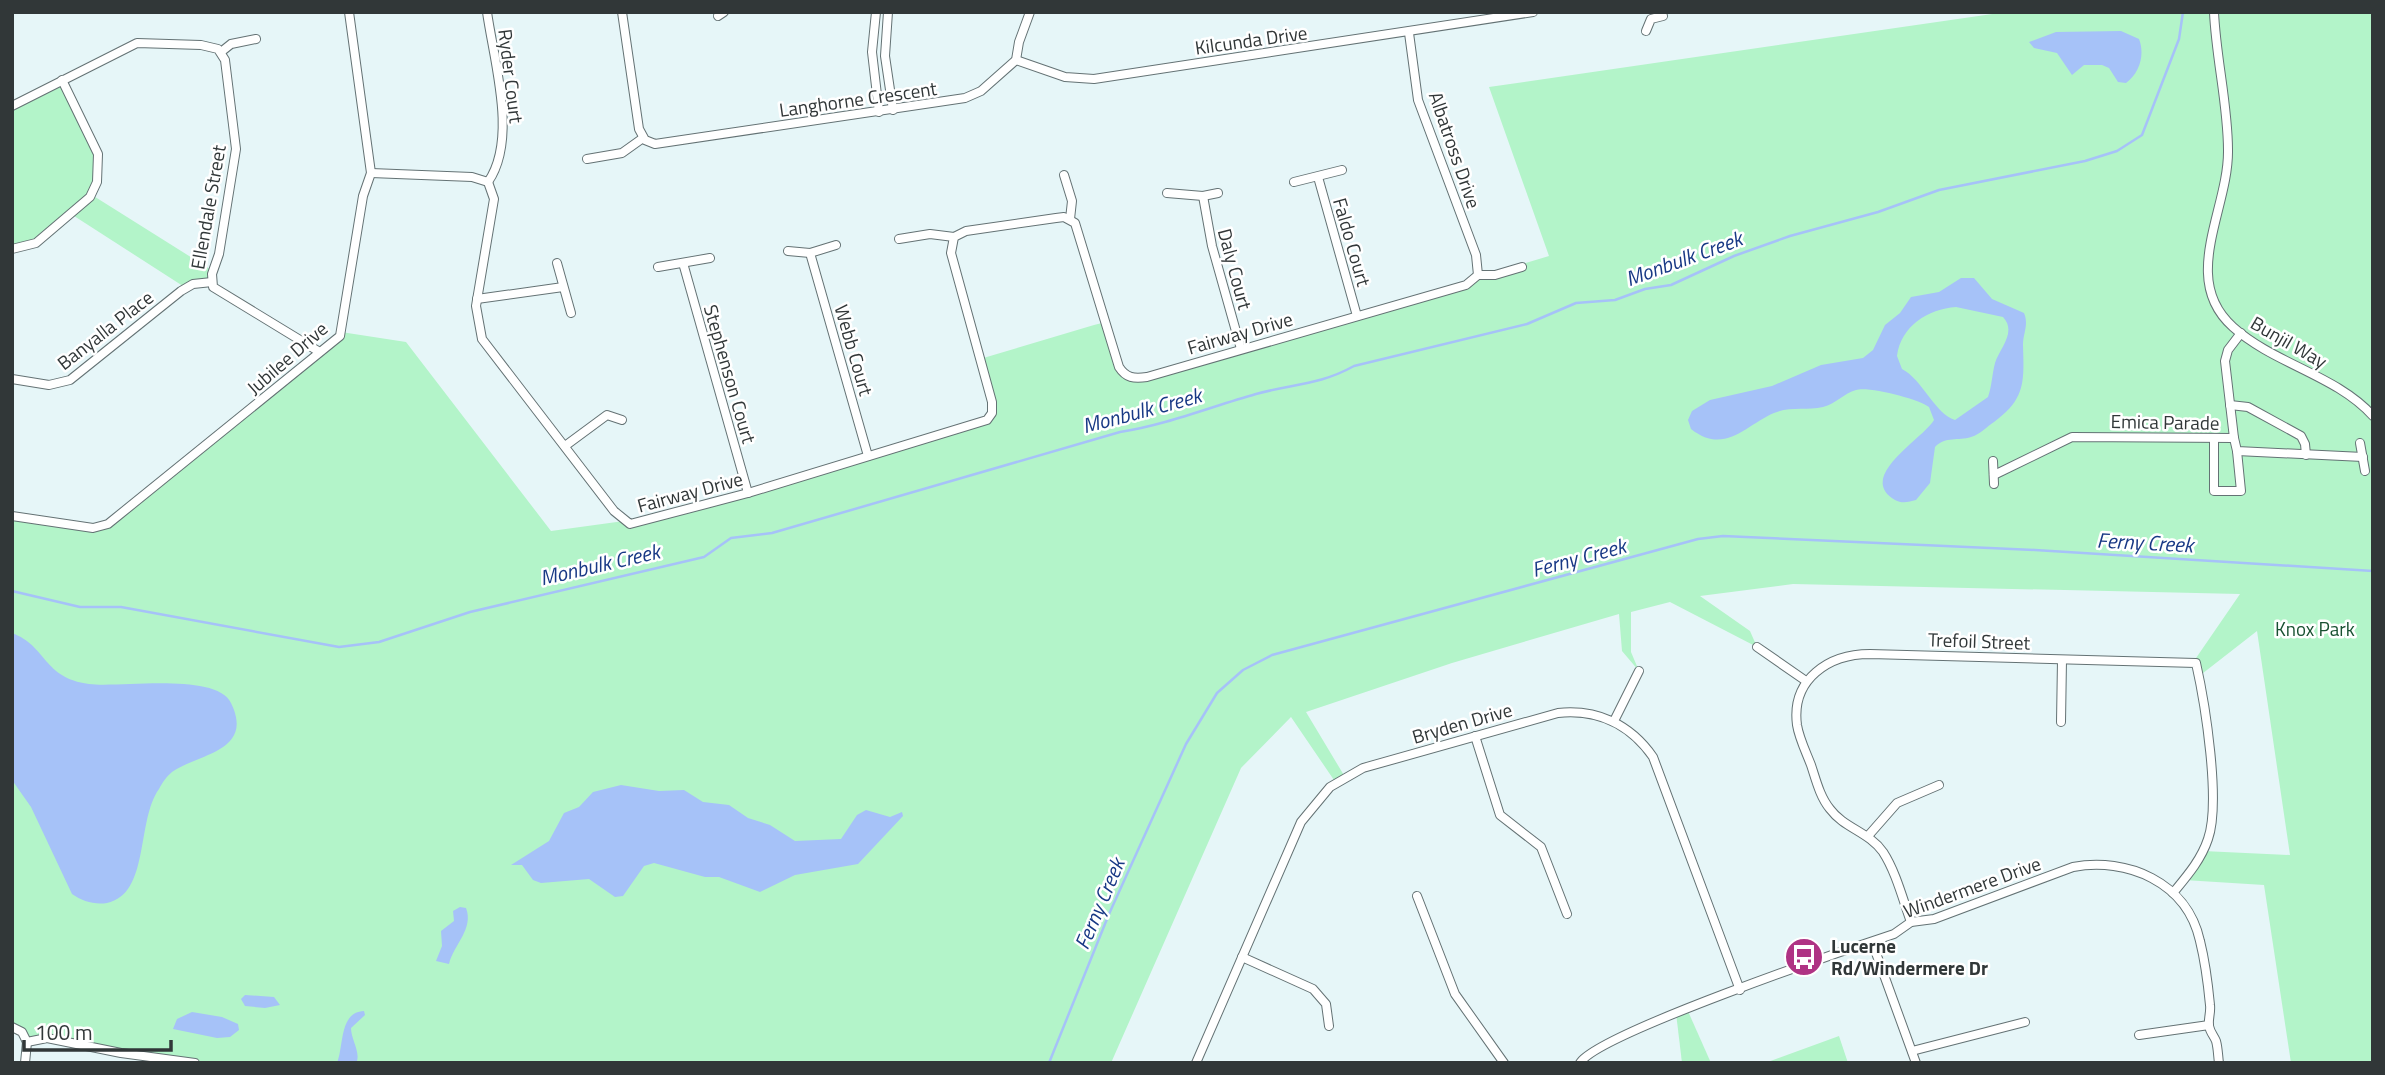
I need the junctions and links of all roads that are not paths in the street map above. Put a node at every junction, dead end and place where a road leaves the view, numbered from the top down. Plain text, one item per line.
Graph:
1 (349, 12) edge
2 (487, 12) edge
3 (622, 12) edge
4 (876, 12) edge
5 (1030, 12) edge
6 (1533, 12) edge
7 (2214, 12) edge
8 (886, 13) edge
9 (1507, 15) edge
10 (1649, 15) edge
11 (1663, 16) dead end
12 (1646, 31) dead end
13 (1409, 33) junction
14 (256, 39) dead end
15 (221, 52) junction
16 (1016, 60) junction
17 (62, 80) junction
18 (12, 106) edge
19 (893, 110) junction
20 (879, 112) junction
21 (643, 138) junction
22 (587, 159) dead end
23 (1342, 170) dead end
24 (371, 173) junction
25 (1064, 175) dead end
26 (1318, 177) junction
27 (1294, 182) dead end
28 (488, 183) junction
29 (1167, 193) dead end
30 (1218, 193) dead end
31 (1203, 196) junction
32 (1070, 219) junction
33 (954, 237) junction
34 (899, 239) dead end
35 (836, 245) dead end
36 (12, 249) edge
37 (788, 251) dead end
38 (810, 253) junction
39 (710, 258) dead end
40 (556, 263) dead end
41 (683, 263) junction
42 (658, 267) dead end
43 (1522, 267) dead end
44 (1478, 275) junction
45 (212, 282) junction
46 (563, 287) junction
47 (477, 299) junction
48 (571, 313) dead end
49 (1357, 316) junction
50 (2241, 333) junction
51 (1241, 349) junction
52 (318, 351) junction
53 (12, 379) edge
54 (606, 404) dead end
55 (2230, 405) junction
56 (607, 415) junction
57 (2373, 416) edge
58 (622, 420) dead end
59 (2234, 438) junction
60 (2214, 439) junction
61 (2360, 443) dead end
62 (565, 446) junction
63 (2237, 451) junction
64 (2306, 455) junction
65 (868, 456) junction
66 (2363, 457) junction
67 (1993, 461) dead end
68 (2365, 471) dead end
69 (748, 493) junction
70 (12, 516) edge
71 (1757, 647) dead end
72 (2062, 660) junction
73 (1639, 671) dead end
74 (1806, 681) junction
75 (1615, 721) junction
76 (2061, 722) dead end
77 (1475, 736) junction
78 (1939, 785) dead end
79 (1868, 836) junction
80 (2174, 893) junction
81 (1417, 896) dead end
82 (1567, 914) dead end
83 (1911, 922) junction
84 (1872, 942) junction
85 (1242, 957) junction
86 (1740, 990) junction
87 (2025, 1023) dead end
88 (2209, 1025) junction
89 (1329, 1026) dead end
90 (12, 1027) edge
91 (2139, 1035) dead end
92 (27, 1042) junction
93 (1912, 1051) junction
94 (160, 1061) edge
95 (25, 1063) edge
96 (195, 1063) edge
97 (1196, 1063) edge
98 (1504, 1063) edge
99 (1580, 1063) edge
100 (1916, 1063) edge
101 (2218, 1063) edge

1 - 24 street, Jubilee Drive
2 - 28 street, Ryder Court
3 - 21 street
4 - 20 street
5 - 16 street
6 - 9 street, Kilcunda Drive
7 - 50 street, Bunjil Way
8 - 19 street
9 - 13 street, Kilcunda Drive
10 - 11 street
10 - 12 street
13 - 16 street, Kilcunda Drive
13 - 44 street, Albatross Drive
14 - 15 street
15 - 17 street
15 - 45 street, Ellendale Street
16 - 19 street, Langhorne Crescent
17 - 18 street
17 - 36 street
19 - 20 street, Langhorne Crescent
20 - 21 street, Langhorne Crescent
21 - 22 street
23 - 26 street, Faldo Court
24 - 28 street
24 - 52 street, Jubilee Drive
25 - 32 street, Fairway Drive
26 - 27 street, Faldo Court
26 - 49 street, Faldo Court
28 - 47 street, Fairway Drive
29 - 31 street
30 - 31 street
31 - 51 street, Daly Court
32 - 33 street
32 - 51 street, Fairway Drive
33 - 34 street
33 - 65 street, Fairway Drive
35 - 38 street
37 - 38 street
38 - 65 street, Webb Court
39 - 41 street
40 - 46 street
41 - 42 street
41 - 69 street, Stephenson Court
43 - 44 street, Fairway Drive
44 - 49 street, Fairway Drive
45 - 52 street, Ellendale Street
45 - 53 street, Banyalla Place
46 - 47 street
46 - 48 street
47 - 62 street, Fairway Drive
49 - 51 street, Fairway Drive
50 - 55 street, Emica Parade
50 - 57 street, Bunjil Way
52 - 70 street, Jubilee Drive
54 - 56 street
55 - 59 street, Emica Parade
55 - 64 street
56 - 58 street
56 - 62 street
59 - 60 street, Emica Parade
59 - 63 street
60 - 63 street
60 - 67 street, Emica Parade
61 - 66 street
62 - 69 street, Fairway Drive
63 - 64 street
64 - 66 street
65 - 69 street, Fairway Drive
66 - 68 street
71 - 74 street
72 - 74 street, Trefoil Street
72 - 76 street
72 - 80 street, Trefoil Street
73 - 75 street
74 - 79 street
75 - 77 street, Bryden Drive
75 - 86 street, Bryden Drive
77 - 82 street
77 - 85 street, Bryden Drive
78 - 79 street
79 - 83 street
80 - 83 street, Windermere Drive
80 - 88 street, Windermere Drive
81 - 98 street
83 - 84 street, Windermere Drive
84 - 86 street, Windermere Drive
84 - 93 street
85 - 89 street
85 - 97 street, Bryden Drive
86 - 99 street, Windermere Drive
87 - 93 street
88 - 91 street
88 - 101 street, Windermere Drive
90 - 92 street
92 - 94 street
92 - 95 street
93 - 100 street
94 - 96 street

